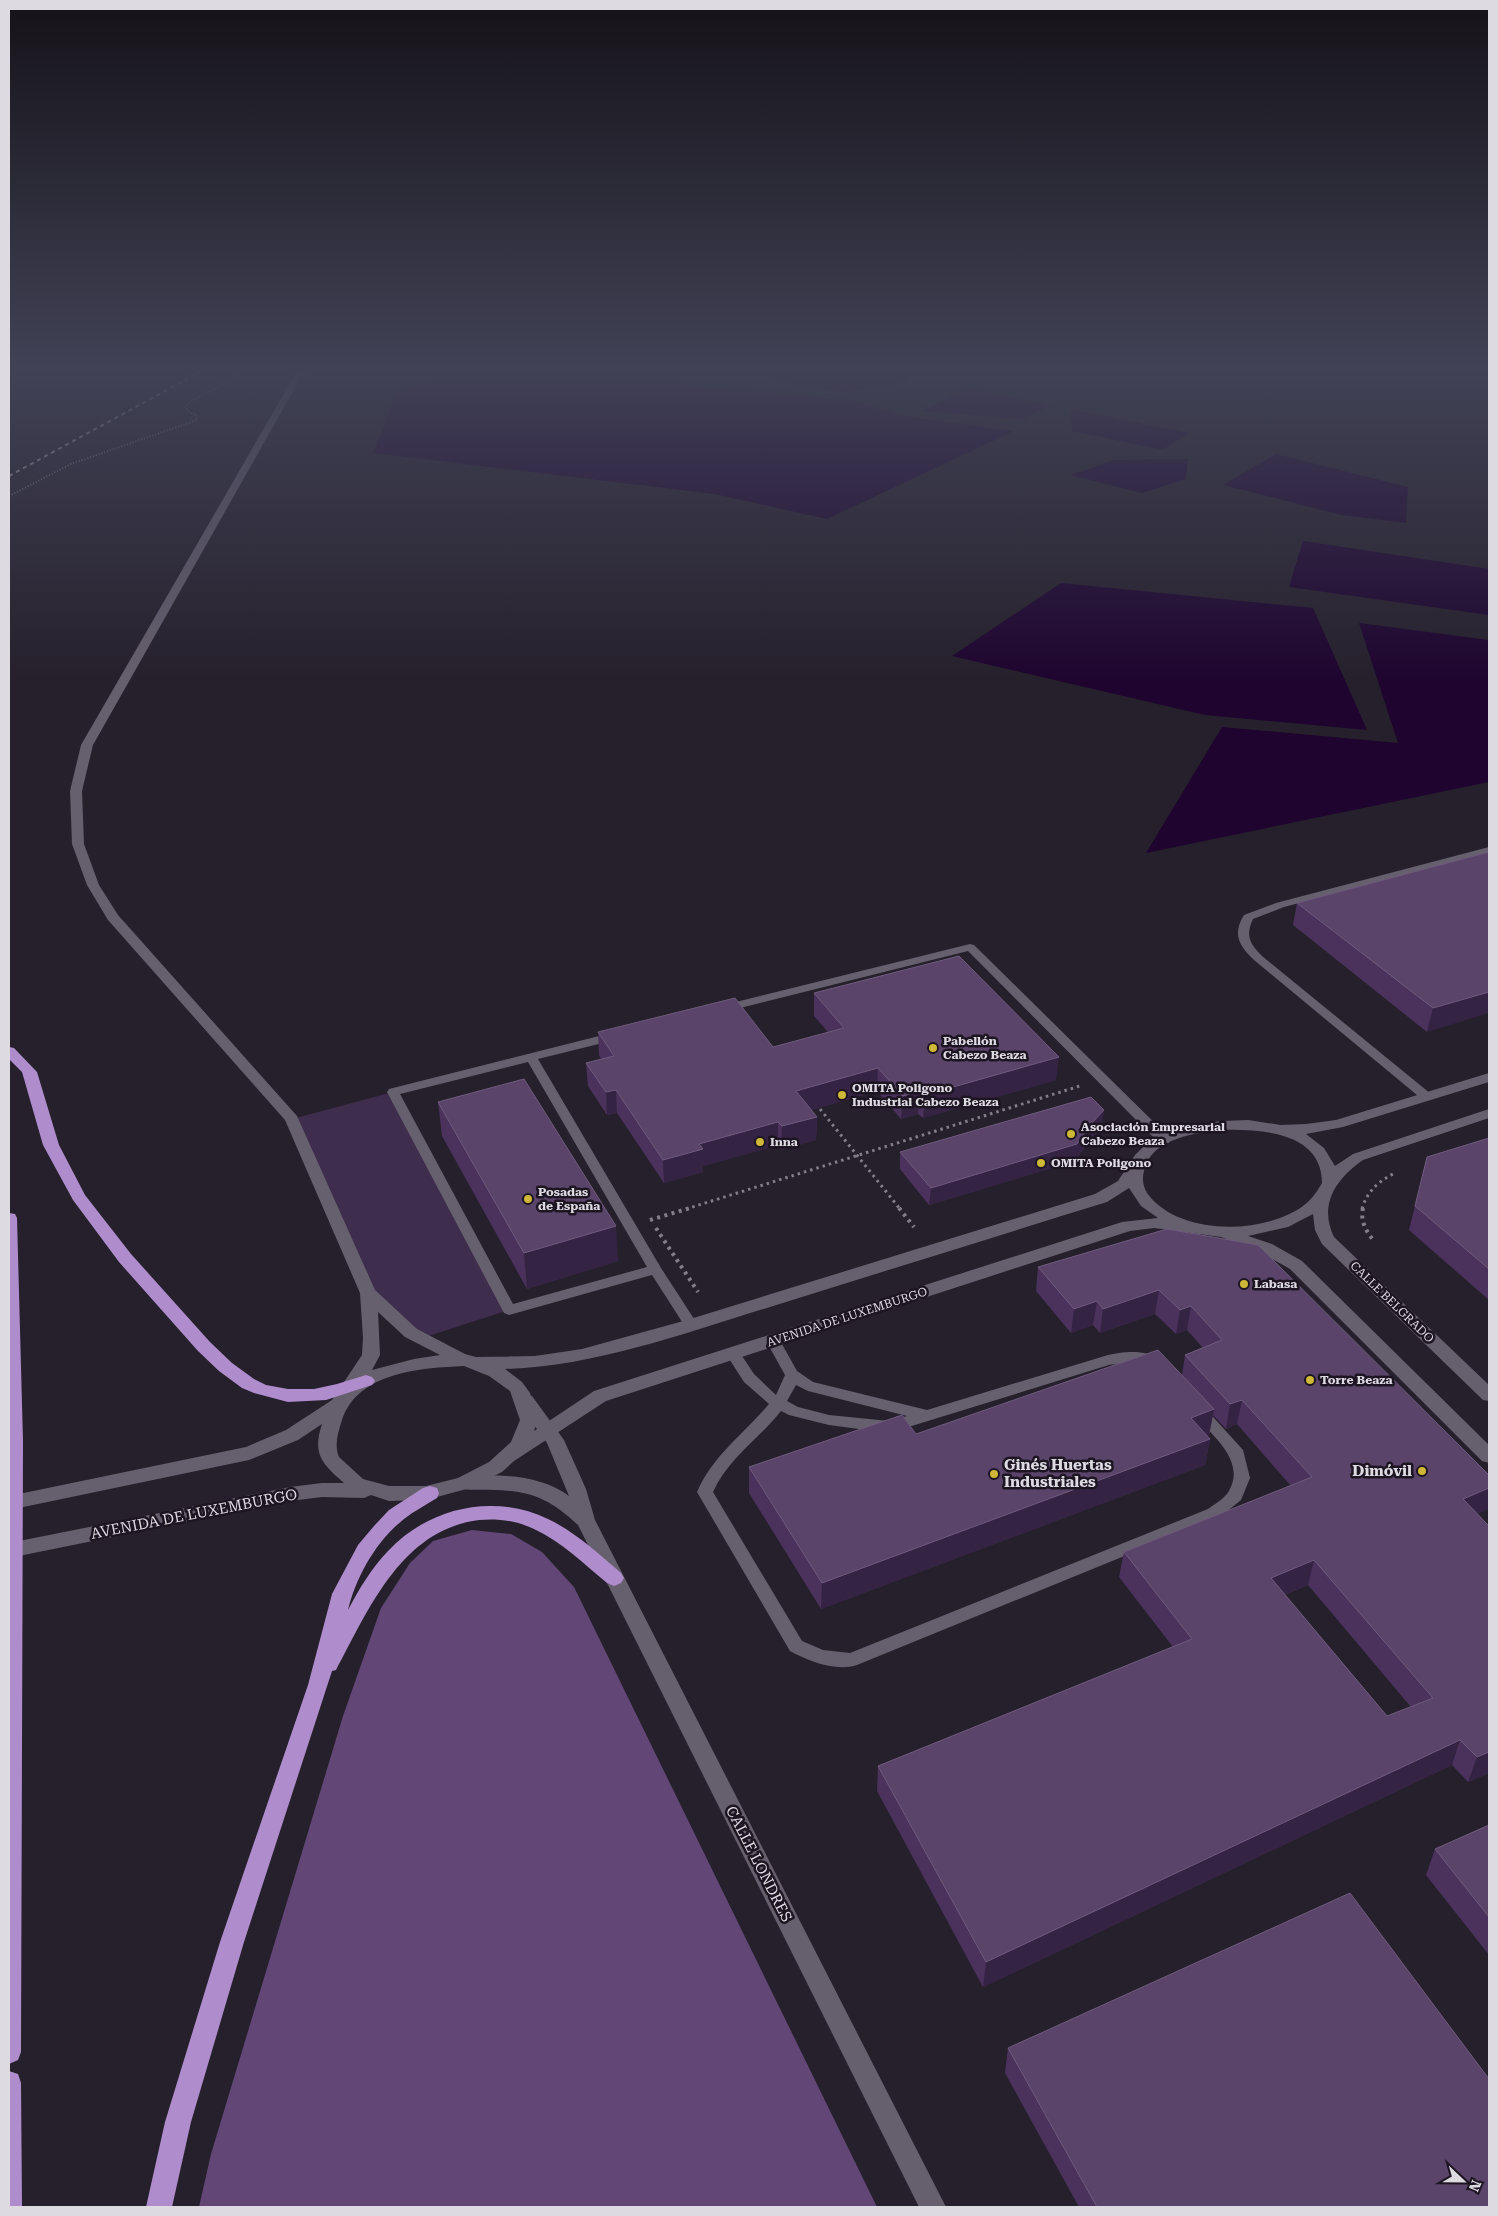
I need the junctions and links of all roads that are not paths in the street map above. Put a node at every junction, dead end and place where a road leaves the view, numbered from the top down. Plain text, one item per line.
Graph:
1 (242, 475) edge
2 (1489, 850) edge
3 (708, 1012) edge
4 (624, 1034) edge
5 (9, 1051) edge
6 (531, 1057) junction
7 (1489, 1077) edge
8 (1427, 1096) junction
9 (1489, 1113) edge
10 (1268, 1126) junction
11 (1164, 1140) junction
12 (1138, 1163) junction
13 (1326, 1191) junction
14 (9, 1218) edge
15 (1201, 1229) junction
16 (654, 1269) junction
17 (368, 1293) junction
18 (691, 1325) junction
19 (774, 1341) junction
20 (733, 1354) junction
21 (470, 1361) junction
22 (1160, 1369) edge
23 (792, 1375) junction
24 (349, 1394) junction
25 (1489, 1395) edge
26 (526, 1401) junction
27 (1191, 1402) edge
28 (780, 1404) junction
29 (926, 1415) junction
30 (548, 1430) junction
31 (511, 1455) junction
32 (1489, 1456) edge
33 (465, 1483) junction
34 (430, 1492) junction
35 (382, 1493) junction
36 (9, 1503) edge
37 (585, 1520) junction
38 (9, 1551) edge
39 (614, 1578) junction
40 (318, 1685) junction
41 (9, 2052) edge
42 (9, 2082) edge
43 (9, 2207) edge
44 (159, 2207) edge
45 (933, 2207) edge

1 - 17 main road
2 - 8 lane
3 - 11 lane
4 - 6 lane
5 - 24 highway
6 - 16 lane
6 - 16 lane
7 - 8 main road
8 - 10 main road
9 - 13 main road
10 - 11 main road
10 - 13 main road
11 - 12 main road
12 - 15 main road
12 - 18 main road
13 - 15 main road
13 - 25 main road, CALLE BELGRADO
14 - 41 highway
15 - 19 main road, AVENIDA DE LUXEMBURGO
15 - 32 main road
16 - 18 lane
17 - 21 main road
17 - 24 main road
18 - 21 main road
19 - 20 main road, AVENIDA DE LUXEMBURGO
19 - 23 lane
20 - 28 lane
20 - 30 main road, AVENIDA DE LUXEMBURGO
21 - 24 main road
21 - 26 main road
22 - 29 lane
23 - 28 lane
23 - 29 lane
24 - 35 main road, AVENIDA DE LUXEMBURGO
24 - 36 main road
26 - 30 main road
26 - 31 main road, AVENIDA DE LUXEMBURGO
27 - 28 lane
28 - 29 lane
30 - 31 main road, AVENIDA DE LUXEMBURGO
30 - 37 main road
31 - 33 main road, AVENIDA DE LUXEMBURGO
33 - 34 main road, AVENIDA DE LUXEMBURGO
33 - 37 main road
34 - 35 main road, AVENIDA DE LUXEMBURGO
34 - 40 highway
35 - 38 main road, AVENIDA DE LUXEMBURGO
37 - 39 main road, CALLE LONDRES
39 - 40 highway
39 - 45 main road, CALLE LONDRES
40 - 44 highway
42 - 43 highway

